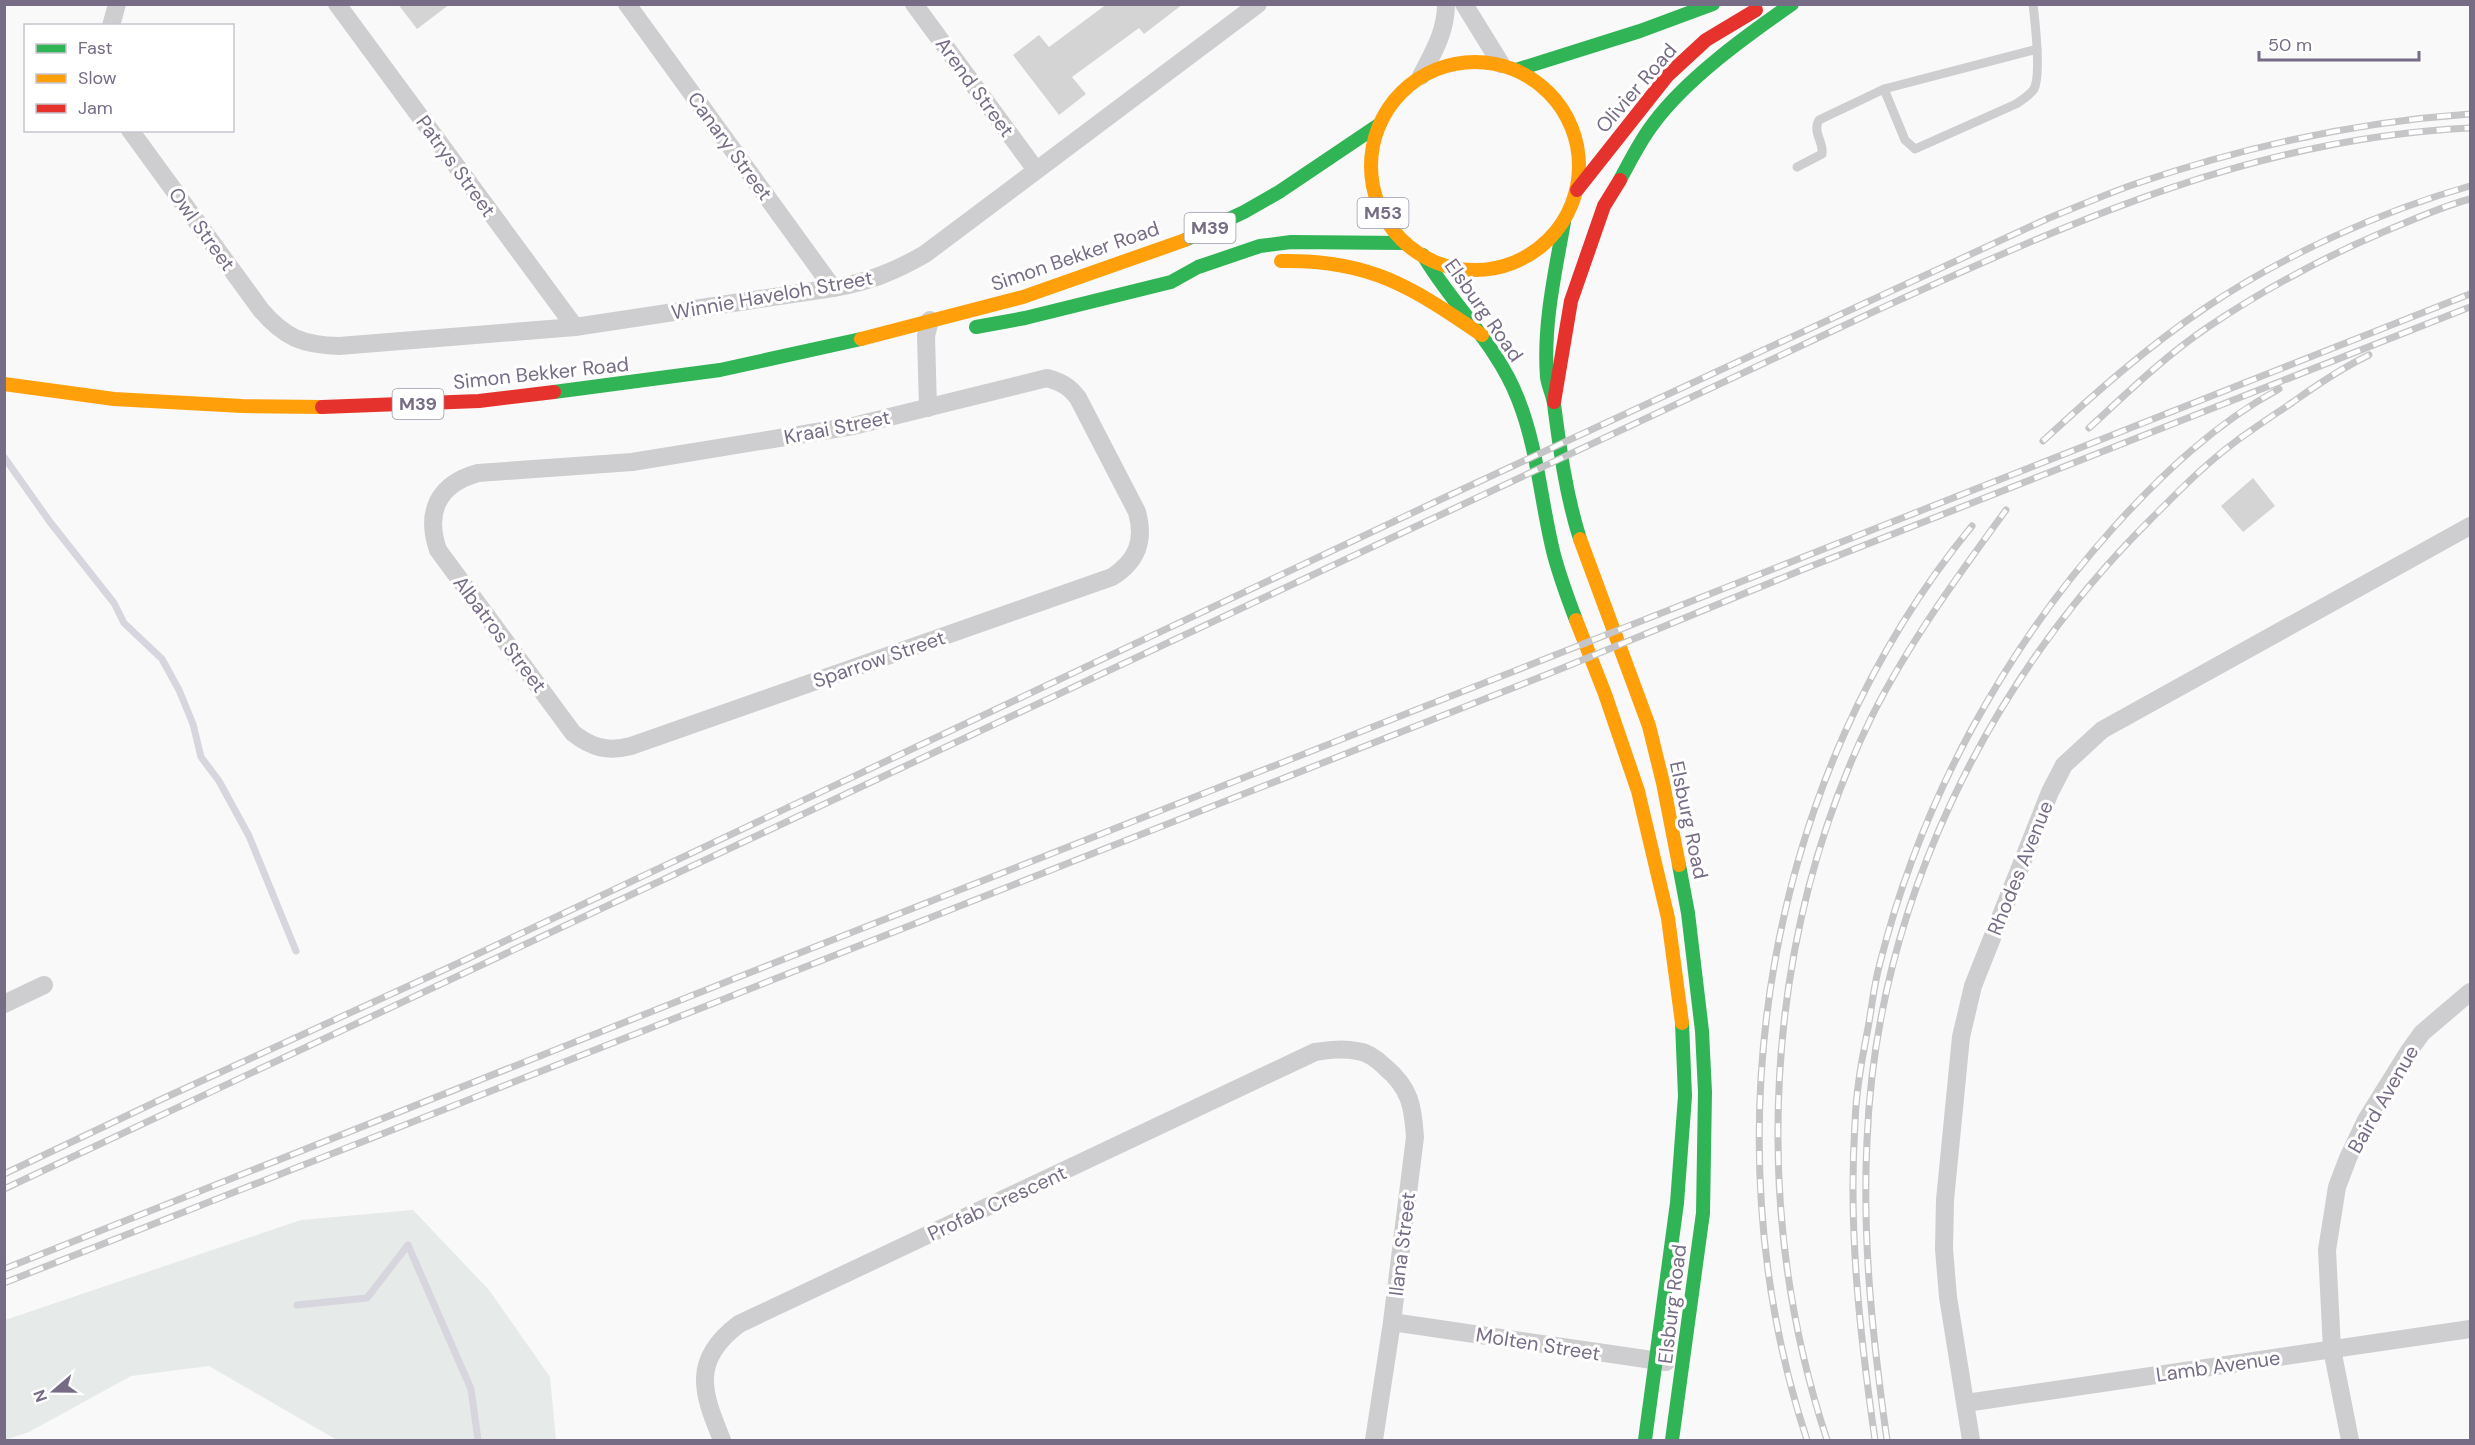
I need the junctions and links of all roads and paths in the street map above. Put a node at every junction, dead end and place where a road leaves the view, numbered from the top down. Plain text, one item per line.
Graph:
1 (117, 4) edge
2 (337, 4) edge
3 (627, 4) edge
4 (914, 4) edge
5 (1258, 4) edge
6 (1446, 4) edge
7 (1464, 4) edge
8 (1713, 4) edge
9 (1766, 4) edge
10 (1792, 4) edge
11 (2033, 4) edge
12 (112, 24) edge
13 (2037, 49) junction
14 (1508, 67) junction
15 (1421, 76) junction
16 (1884, 89) junction
17 (1380, 124) junction
18 (131, 132) edge
19 (1797, 167) dead end
20 (1036, 170) junction
21 (1577, 190) junction
22 (1564, 222) junction
23 (1405, 243) junction
24 (1423, 255) junction
25 (1264, 262) dead end
26 (1241, 267) dead end
27 (1171, 282) junction
28 (833, 288) junction
29 (276, 327) joint
30 (575, 327) junction
31 (931, 330) junction
32 (959, 330) dead end
33 (1482, 335) junction
34 (4, 384) edge
35 (1554, 402) junction
36 (928, 408) junction
37 (438, 501) joint
38 (2470, 526) edge
39 (1141, 542) joint
40 (600, 749) joint
41 (44, 985) dead end
42 (2470, 992) edge
43 (4, 1004) edge
44 (1378, 1060) joint
45 (1392, 1322) junction
46 (2470, 1329) edge
47 (2332, 1349) junction
48 (1655, 1362) junction
49 (1684, 1362) junction
50 (1966, 1403) junction
51 (722, 1440) edge
52 (1374, 1440) edge
53 (1645, 1440) edge
54 (1672, 1440) edge
55 (1971, 1440) edge
56 (2350, 1440) edge

1 - 12 street
2 - 30 street, Patrys Street
3 - 28 street, Canary Street
4 - 20 street, Arend Street
5 - 20 street, Winnie Haveloh Street
6 - 15 street
7 - 14 street
8 - 14 main road, Olivier Road / M53
9 - 21 main road, Olivier Road / M53
10 - 35 main road
11 - 13 lane
13 - 16 lane
13 - 16 lane
14 - 15 main road, M53
14 - 21 main road, M53
15 - 17 main road, M53
16 - 19 lane
17 - 23 main road, M53
17 - 31 main road, Simon Bekker Road / M39
18 - 29 street, Owl Street
20 - 28 street, Winnie Haveloh Street
21 - 22 main road, M53
22 - 24 main road, M53
22 - 35 main road, Elsburg Road / M53
23 - 24 main road, M53
23 - 27 main road, Simon Bekker Road / M39
24 - 33 main road, Elsburg Road / M53
25 - 33 main road
26 - 27 main road
27 - 32 main road, Simon Bekker Road / M39
28 - 30 street, Winnie Haveloh Street
29 - 30 street, Winnie Haveloh Street
31 - 34 main road, Simon Bekker Road / M39
31 - 36 street
33 - 48 main road, Elsburg Road / M53
35 - 49 main road, Elsburg Road / M53
36 - 37 street, Kraai Street
36 - 39 street, Kraai Street
37 - 40 street, Albatros Street
38 - 50 street, Rhodes Avenue
39 - 40 street, Sparrow Street
41 - 43 street
42 - 47 street, Baird Avenue
44 - 45 street, Ilana Street
44 - 51 street, Profab Crescent
45 - 48 street, Molten Street
45 - 52 street, Ilana Street
46 - 47 street, Lamb Avenue
47 - 50 street, Lamb Avenue
47 - 56 street, Baird Avenue
48 - 49 street, Molten Street
48 - 53 main road, Elsburg Road / M53
49 - 54 main road, Elsburg Road / M53
50 - 55 street, Rhodes Avenue

